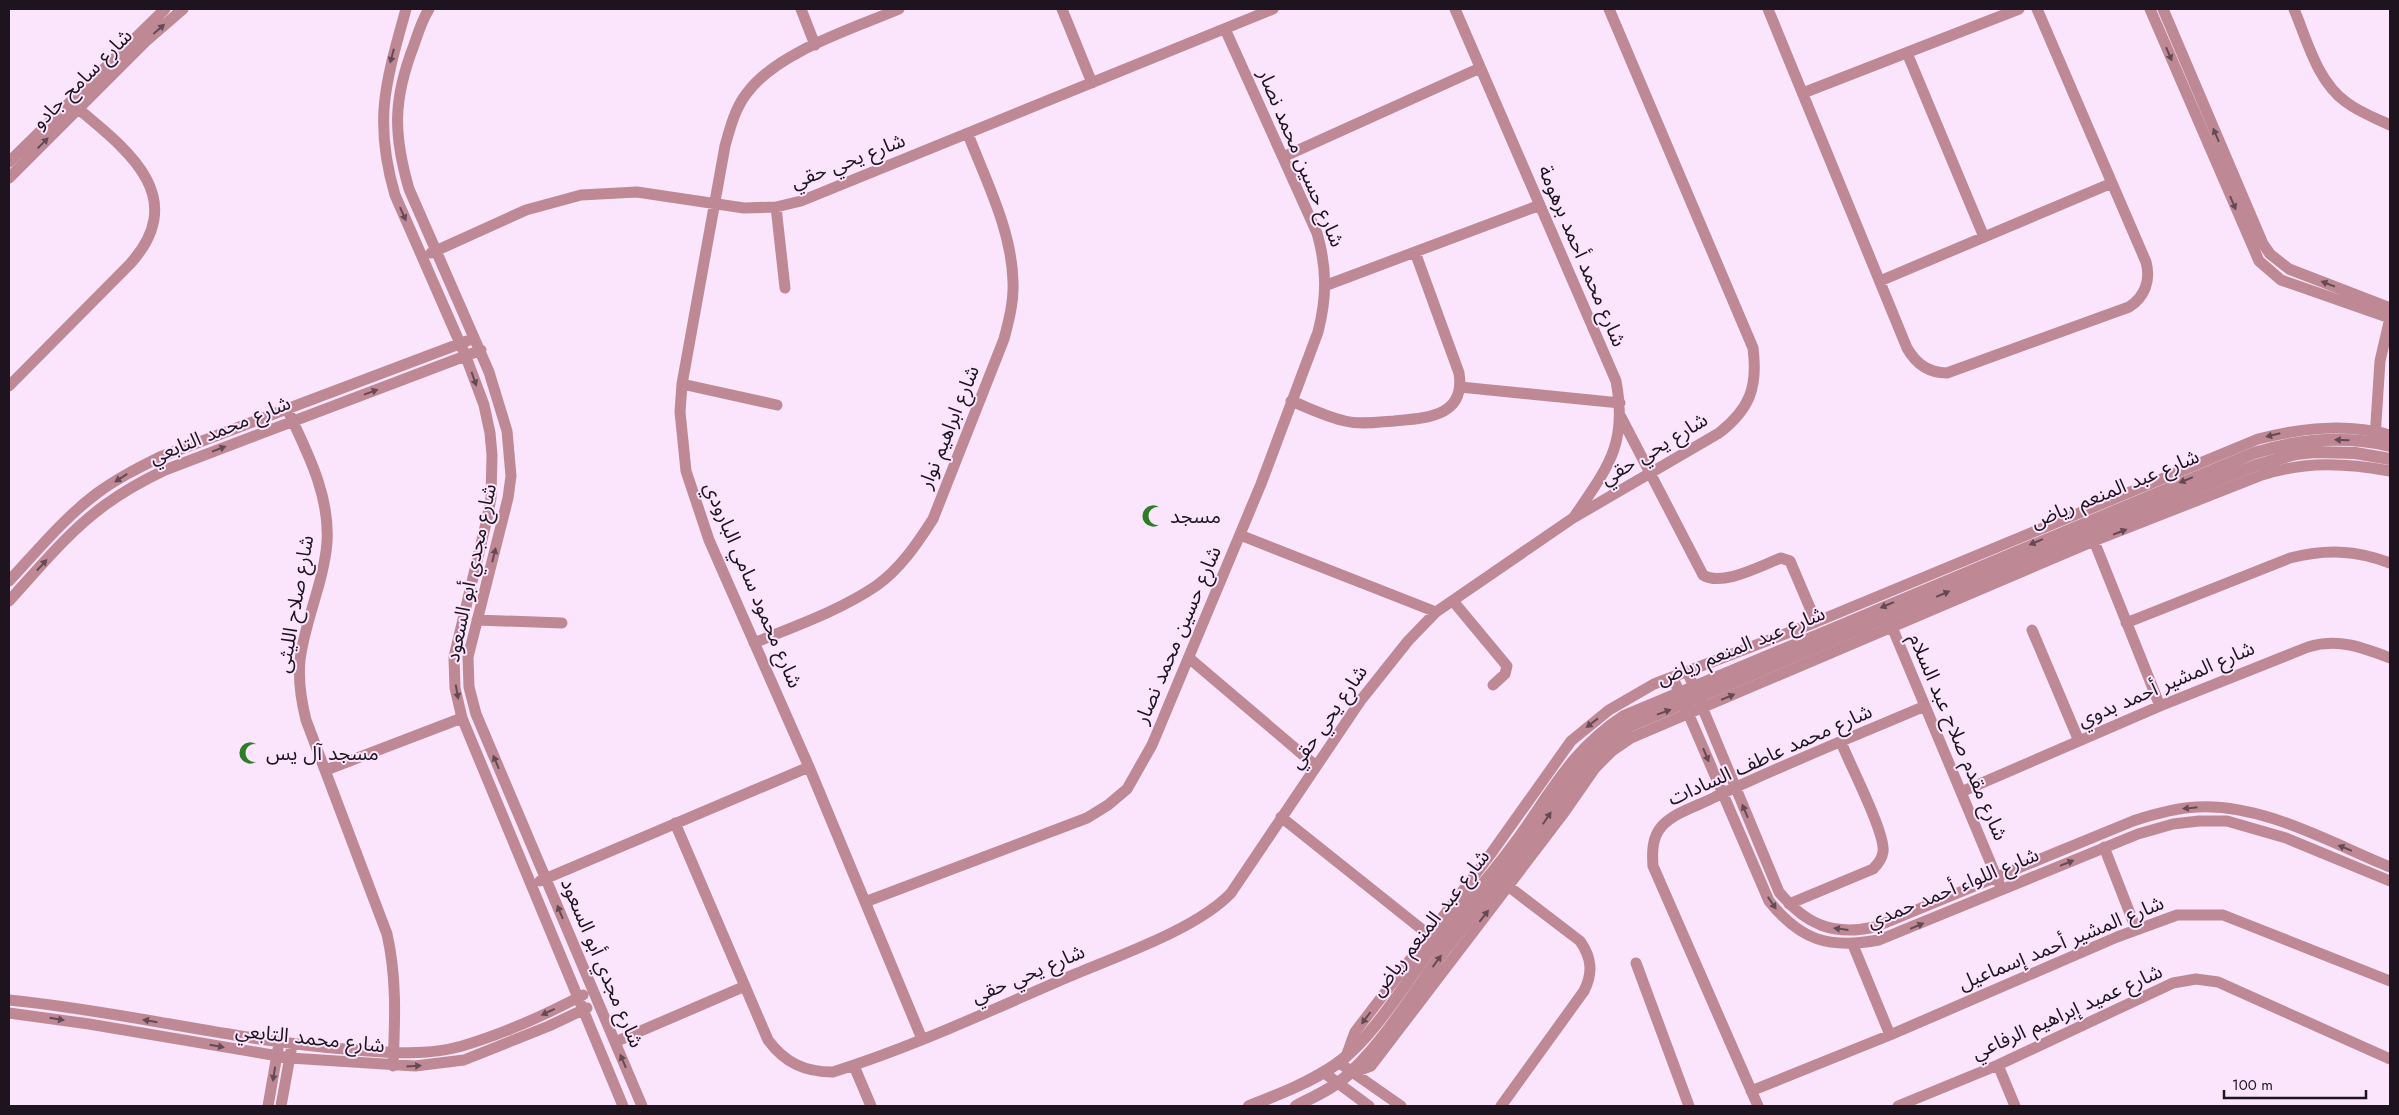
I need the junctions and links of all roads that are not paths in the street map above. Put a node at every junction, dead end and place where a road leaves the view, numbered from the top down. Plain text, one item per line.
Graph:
1 (165, 9) edge
2 (183, 9) edge
3 (801, 9) edge
4 (899, 9) edge
5 (1062, 9) edge
6 (1273, 9) edge
7 (1455, 9) edge
8 (1609, 9) edge
9 (1768, 9) edge
10 (2019, 9) edge
11 (2037, 9) edge
12 (2150, 9) edge
13 (2163, 9) edge
14 (2294, 9) edge
15 (406, 10) edge
16 (427, 12) edge
17 (1225, 28) junction
18 (816, 45) junction
19 (1907, 52) junction
20 (1480, 68) junction
21 (1092, 83) junction
22 (1803, 93) junction
23 (74, 106) junction
24 (2390, 125) edge
25 (968, 134) junction
26 (1283, 157) junction
27 (10, 170) edge
28 (2112, 183) junction
29 (715, 203) junction
30 (1540, 205) junction
31 (776, 207) junction
32 (1984, 237) junction
33 (2254, 237) junction
34 (436, 251) junction
35 (1415, 252) junction
36 (422, 257) junction
37 (1880, 281) junction
38 (1326, 284) junction
39 (785, 288) dead end
40 (2359, 302) junction
41 (2390, 308) edge
42 (2390, 318) edge
43 (475, 338) junction
44 (460, 344) junction
45 (481, 350) junction
46 (466, 357) junction
47 (682, 384) junction
48 (9, 386) edge
49 (1460, 387) junction
50 (1291, 401) junction
51 (1620, 403) junction
52 (777, 405) dead end
53 (287, 409) junction
54 (1621, 417) junction
55 (292, 421) junction
56 (2390, 435) edge
57 (2375, 437) junction
58 (2390, 446) edge
59 (2390, 460) edge
60 (2390, 471) edge
61 (1650, 475) junction
62 (1574, 518) junction
63 (2088, 526) junction
64 (1240, 535) junction
65 (2390, 563) edge
66 (9, 581) edge
67 (9, 601) edge
68 (1453, 601) junction
69 (1436, 612) junction
70 (477, 620) junction
71 (1816, 622) junction
72 (562, 623) dead end
73 (2126, 623) junction
74 (1892, 627) junction
75 (2032, 630) dead end
76 (754, 643) junction
77 (1758, 645) junction
78 (1189, 658) junction
79 (1763, 658) junction
80 (2390, 658) edge
81 (1688, 673) junction
82 (1674, 678) junction
83 (1493, 685) dead end
84 (1698, 698) junction
85 (1684, 703) junction
86 (1925, 706) junction
87 (2160, 706) junction
88 (1613, 715) junction
89 (462, 718) junction
90 (2079, 741) junction
91 (1840, 742) junction
92 (1316, 766) junction
93 (809, 767) junction
94 (326, 770) junction
95 (1735, 787) junction
96 (1962, 792) junction
97 (1722, 794) junction
98 (1281, 817) junction
99 (675, 824) junction
100 (2312, 835) junction
101 (2104, 847) junction
102 (2307, 847) junction
103 (2390, 867) edge
104 (1996, 876) junction
105 (546, 878) junction
106 (2390, 881) edge
107 (532, 884) junction
108 (1508, 886) junction
109 (2002, 889) junction
110 (865, 902) junction
111 (1789, 904) junction
112 (2136, 929) junction
113 (1432, 938) junction
114 (1853, 945) junction
115 (1636, 963) dead end
116 (2390, 981) edge
117 (744, 987) junction
118 (592, 990) junction
119 (577, 998) junction
120 (9, 1000) edge
121 (597, 1002) junction
122 (37, 1003) junction
123 (582, 1010) junction
124 (9, 1013) edge
125 (36, 1016) junction
126 (1890, 1034) junction
127 (922, 1040) junction
128 (615, 1042) junction
129 (279, 1043) junction
130 (292, 1044) junction
131 (394, 1053) junction
132 (277, 1056) junction
133 (290, 1058) junction
134 (1343, 1058) junction
135 (2390, 1059) edge
136 (1998, 1065) junction
137 (393, 1066) junction
138 (854, 1066) junction
139 (1353, 1071) junction
140 (1324, 1072) junction
141 (1338, 1083) junction
142 (1751, 1091) junction
143 (268, 1106) edge
144 (282, 1106) edge
145 (623, 1106) edge
146 (642, 1106) edge
147 (871, 1106) edge
148 (1249, 1106) edge
149 (1296, 1106) edge
150 (1369, 1106) edge
151 (1401, 1106) edge
152 (1501, 1106) edge
153 (1689, 1106) edge
154 (1758, 1106) edge
155 (1898, 1106) edge
156 (2015, 1106) edge

1 - 23 street, شارع سامح جادو
23 -> 2 street, شارع سامح جادو
3 - 18 street
4 - 18 street, شارع محمود سامي البارودي
5 - 21 street
6 - 17 street, شارع يحي حقي
7 - 20 street, شارع محمد أحمد برهومة
8 - 61 street, شارع يحي حقي
9 - 22 street
10 - 19 street
11 - 28 street
12 -> 33 street
33 -> 13 street
14 - 24 street
15 - 16 street
15 -> 36 street, شارع مجدي أبو السعود
16 - 34 street, شارع مجدي أبو السعود
17 - 21 street, شارع يحي حقي
17 - 26 street, شارع حسين محمد نصار
18 - 29 street, شارع محمود سامي البارودي
19 - 22 street
19 - 32 street
20 - 26 street
20 - 30 street, شارع محمد أحمد برهومة
21 - 25 street, شارع يحي حقي
22 - 37 street
23 - 27 street, شارع سامح جادو
23 - 48 street
25 - 31 street, شارع يحي حقي
25 - 76 street, شارع ابراهيم نوار
26 - 38 street, شارع حسين محمد نصار
28 - 32 street
28 - 37 street
29 - 31 street, شارع يحي حقي
29 - 34 street, شارع يحي حقي
29 - 47 street, شارع محمود سامي البارودي
30 - 35 street
30 - 51 street, شارع محمد أحمد برهومة
31 - 39 street
32 - 37 street
33 - 40 street
34 - 36 street, شارع يحي حقي
34 - 43 street, شارع مجدي أبو السعود
35 - 38 street
35 - 49 street
36 - 44 street, شارع مجدي أبو السعود
38 - 50 street, شارع حسين محمد نصار
40 - 41 street
40 - 42 street
42 - 57 street
43 - 44 street, شارع محمد التابعي
43 - 45 street, شارع مجدي أبو السعود
44 - 46 street, شارع مجدي أبو السعود
44 - 53 street, شارع محمد التابعي
45 - 46 street, شارع محمد التابعي
70 -> 45 street, شارع مجدي أبو السعود
55 -> 46 street, شارع محمد التابعي
46 -> 89 street, شارع مجدي أبو السعود
47 - 52 street
47 - 76 street, شارع محمود سامي البارودي
49 - 50 street
49 - 51 street
50 - 64 street, شارع حسين محمد نصار
51 - 54 street, شارع محمد أحمد برهومة
53 - 55 street, شارع صلاح الليثى
53 -> 66 street, شارع محمد التابعي
54 - 61 street
54 - 62 street, شارع محمد أحمد برهومة
67 -> 55 street, شارع محمد التابعي
55 - 94 street, شارع صلاح الليثى
56 - 57 street
57 - 58 street, شارع عبد المنعم رياض
57 -> 63 street, شارع عبد المنعم رياض
59 - 63 street, شارع عبد المنعم رياض
63 -> 60 street
61 - 62 street, شارع يحي حقي
61 - 71 street
62 - 68 street, شارع يحي حقي
63 - 71 street
63 - 73 street
63 - 74 street
63 -> 79 street, شارع عبد المنعم رياض
84 -> 63 street, شارع عبد المنعم رياض
64 - 69 street
64 - 78 street, شارع حسين محمد نصار
65 - 73 street
68 - 69 street, شارع يحي حقي
68 - 83 street
69 - 92 street, شارع يحي حقي
70 - 72 street
105 -> 70 street, شارع مجدي أبو السعود
71 - 77 street
73 - 87 street
84 -> 74 street
74 - 86 street, شارع مقدم صلاح عبد السلام
75 - 90 street
76 - 93 street, شارع محمود سامي البارودي
77 - 79 street
77 - 81 street
78 - 92 street
78 - 110 street, شارع حسين محمد نصار
79 - 84 street, شارع عبد المنعم رياض
80 - 87 street, شارع المشير أحمد بدوي
81 - 82 street
81 - 84 street, شارع اللواء أحمد حمدي
82 - 85 street, شارع اللواء أحمد حمدي
82 - 88 street
84 - 85 street, شارع عبد المنعم رياض
84 - 95 street, شارع اللواء أحمد حمدي
85 - 88 street, شارع عبد المنعم رياض
85 -> 97 street, شارع اللواء أحمد حمدي
85 - 108 street
139 -> 85 street, شارع عبد المنعم رياض
86 - 91 street, شارع محمد عاطف السادات
86 - 96 street, شارع مقدم صلاح عبد السلام
87 - 90 street, شارع المشير أحمد بدوي
88 -> 113 street, شارع عبد المنعم رياض
89 - 94 street
89 - 107 street, شارع مجدي أبو السعود
90 - 96 street, شارع المشير أحمد بدوي
91 - 95 street, شارع محمد عاطف السادات
91 - 111 street
92 - 98 street, شارع يحي حقي
93 - 99 street
93 - 110 street, شارع محمود سامي البارودي
94 - 131 street, شارع صلاح الليثى
95 - 97 street, شارع محمد عاطف السادات
111 -> 95 street, شارع اللواء أحمد حمدي
96 - 104 street, شارع مقدم صلاح عبد السلام
97 -> 114 street, شارع اللواء أحمد حمدي
97 - 142 street, شارع محمد عاطف السادات
98 - 113 street
98 - 127 street, شارع يحي حقي
99 - 105 street
99 - 117 street, شارع يحي حقي
100 - 102 street
103 -> 100 street, شارع اللواء أحمد حمدي
100 -> 104 street, شارع اللواء أحمد حمدي
101 - 102 street, شارع اللواء أحمد حمدي
109 -> 101 street, شارع اللواء أحمد حمدي
101 - 112 street
102 - 106 street, شارع اللواء أحمد حمدي
104 - 109 street, شارع مقدم صلاح عبد السلام
104 -> 111 street, شارع اللواء أحمد حمدي
105 - 107 street
118 -> 105 street, شارع مجدي أبو السعود
107 - 119 street, شارع مجدي أبو السعود
139 -> 108 street
108 - 152 street
114 -> 109 street, شارع اللواء أحمد حمدي
110 - 127 street, شارع محمود سامي البارودي
112 - 116 street, شارع المشير أحمد إسماعيل
112 - 126 street, شارع المشير أحمد إسماعيل
113 -> 134 street, شارع عبد المنعم رياض
114 - 126 street
115 - 153 street
117 - 128 street
117 - 138 street, شارع يحي حقي
118 - 119 street, شارع محمد التابعي
118 - 121 street, شارع مجدي أبو السعود
119 - 123 street, شارع مجدي أبو السعود
119 -> 131 street, شارع محمد التابعي
120 - 122 street, شارع محمد التابعي
121 - 123 street, شارع محمد التابعي
121 - 128 street, شارع مجدي أبو السعود
122 - 125 street
129 -> 122 street, شارع محمد التابعي
137 -> 123 street, شارع محمد التابعي
123 - 145 street, شارع مجدي أبو السعود
124 - 125 street, شارع محمد التابعي
125 -> 132 street, شارع محمد التابعي
126 - 142 street, شارع المشير أحمد إسماعيل
127 - 138 street, شارع يحي حقي
146 -> 128 street, شارع مجدي أبو السعود
129 - 130 street, شارع محمد التابعي
129 - 132 street
130 - 131 street, شارع محمد التابعي
130 - 133 street
131 - 137 street, شارع صلاح الليثى
132 - 133 street, شارع محمد التابعي
132 -> 143 street
133 - 137 street, شارع محمد التابعي
133 - 144 street
134 - 139 street
134 - 140 street, شارع عبد المنعم رياض
135 - 136 street, شارع عميد إبراهيم الرفاعي
136 - 155 street, شارع عميد إبراهيم الرفاعي
136 - 156 street
138 - 147 street
139 - 141 street, شارع عبد المنعم رياض
139 - 151 street
140 - 141 street
140 - 148 street, شارع عبد المنعم رياض
141 - 149 street, شارع عبد المنعم رياض
141 - 150 street
142 - 154 street, شارع محمد عاطف السادات

